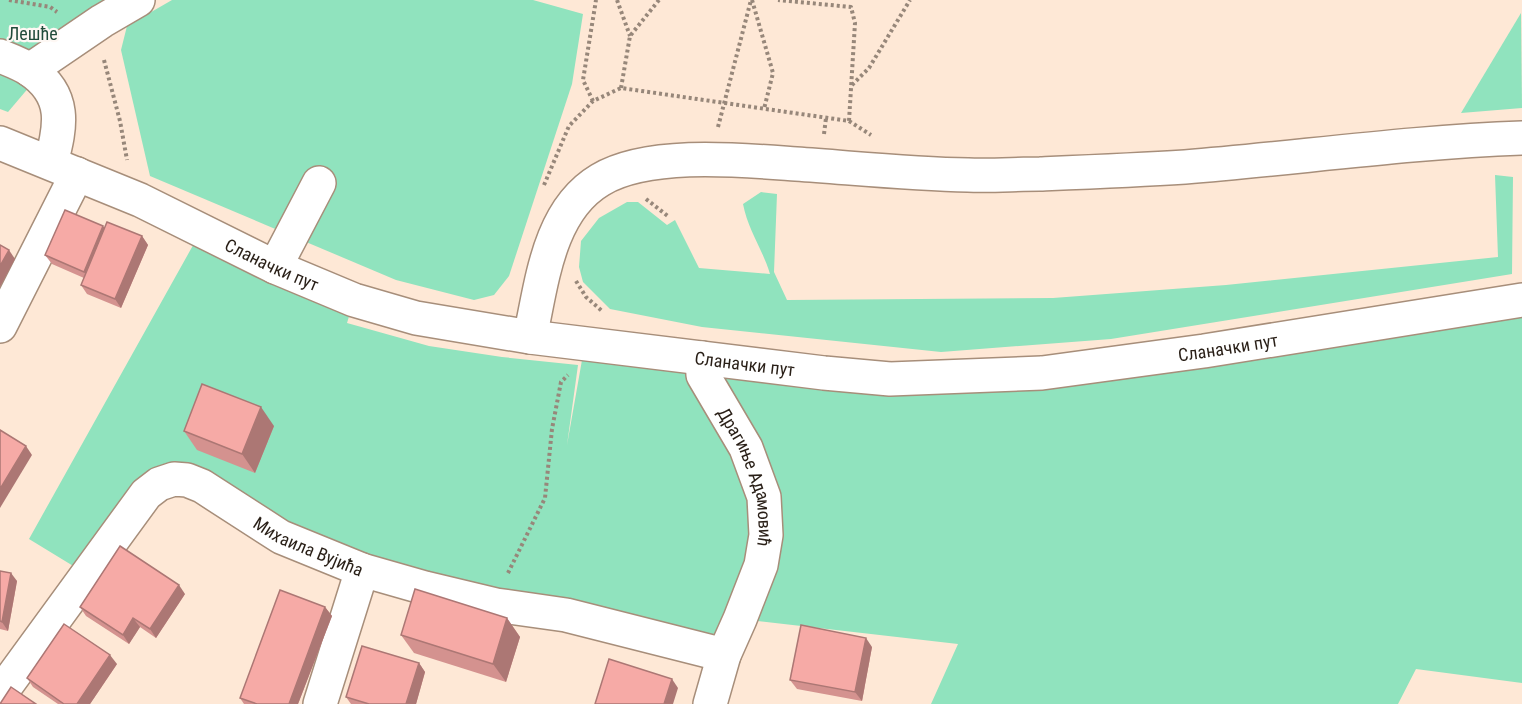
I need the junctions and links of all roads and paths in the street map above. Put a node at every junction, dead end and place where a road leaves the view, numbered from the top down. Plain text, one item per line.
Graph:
1 (138, 0) edge
2 (596, 0) edge
3 (617, 0) edge
4 (659, 0) edge
5 (752, 0) edge
6 (778, 0) edge
7 (910, 0) edge
8 (630, 36) junction
9 (0, 56) edge
10 (30, 70) junction
11 (852, 85) junction
12 (621, 88) junction
13 (726, 93) dead end
14 (593, 101) junction
15 (764, 110) junction
16 (826, 118) junction
17 (849, 121) junction
18 (872, 136) dead end
19 (823, 138) dead end
20 (1522, 138) edge
21 (0, 143) edge
22 (64, 168) junction
23 (320, 183) dead end
24 (542, 192) dead end
25 (641, 196) dead end
26 (669, 217) dead end
27 (275, 267) junction
28 (574, 275) dead end
29 (1522, 300) edge
30 (608, 315) dead end
31 (0, 326) edge
32 (530, 337) junction
33 (585, 343) junction
34 (702, 358) junction
35 (362, 570) junction
36 (496, 605) junction
37 (724, 655) junction
38 (0, 694) edge
39 (320, 704) edge
40 (710, 704) edge

1 - 10 street
2 - 14 path
3 - 8 path
4 - 8 path
5 - 13 path
5 - 15 path
6 - 11 path
7 - 11 path
8 - 12 path
9 - 10 street
10 - 22 street
11 - 17 path
12 - 14 path
12 - 15 path
14 - 24 path
15 - 16 path
16 - 17 path
16 - 19 path
17 - 18 path
20 - 32 street
21 - 22 street, Сланачки пут
22 - 27 street, Сланачки пут
22 - 31 street
23 - 27 street
25 - 26 path
27 - 32 street, Сланачки пут
28 - 30 path
29 - 34 street, Сланачки пут
32 - 33 street, Сланачки пут
33 - 34 street, Сланачки пут
33 - 36 path
34 - 37 street, Драгиње Адамовић
35 - 36 street, Михаила Вујића
35 - 38 street, Михаила Вујића
35 - 39 street
36 - 37 street, Михаила Вујића
37 - 40 street, Драгиње Адамовић

